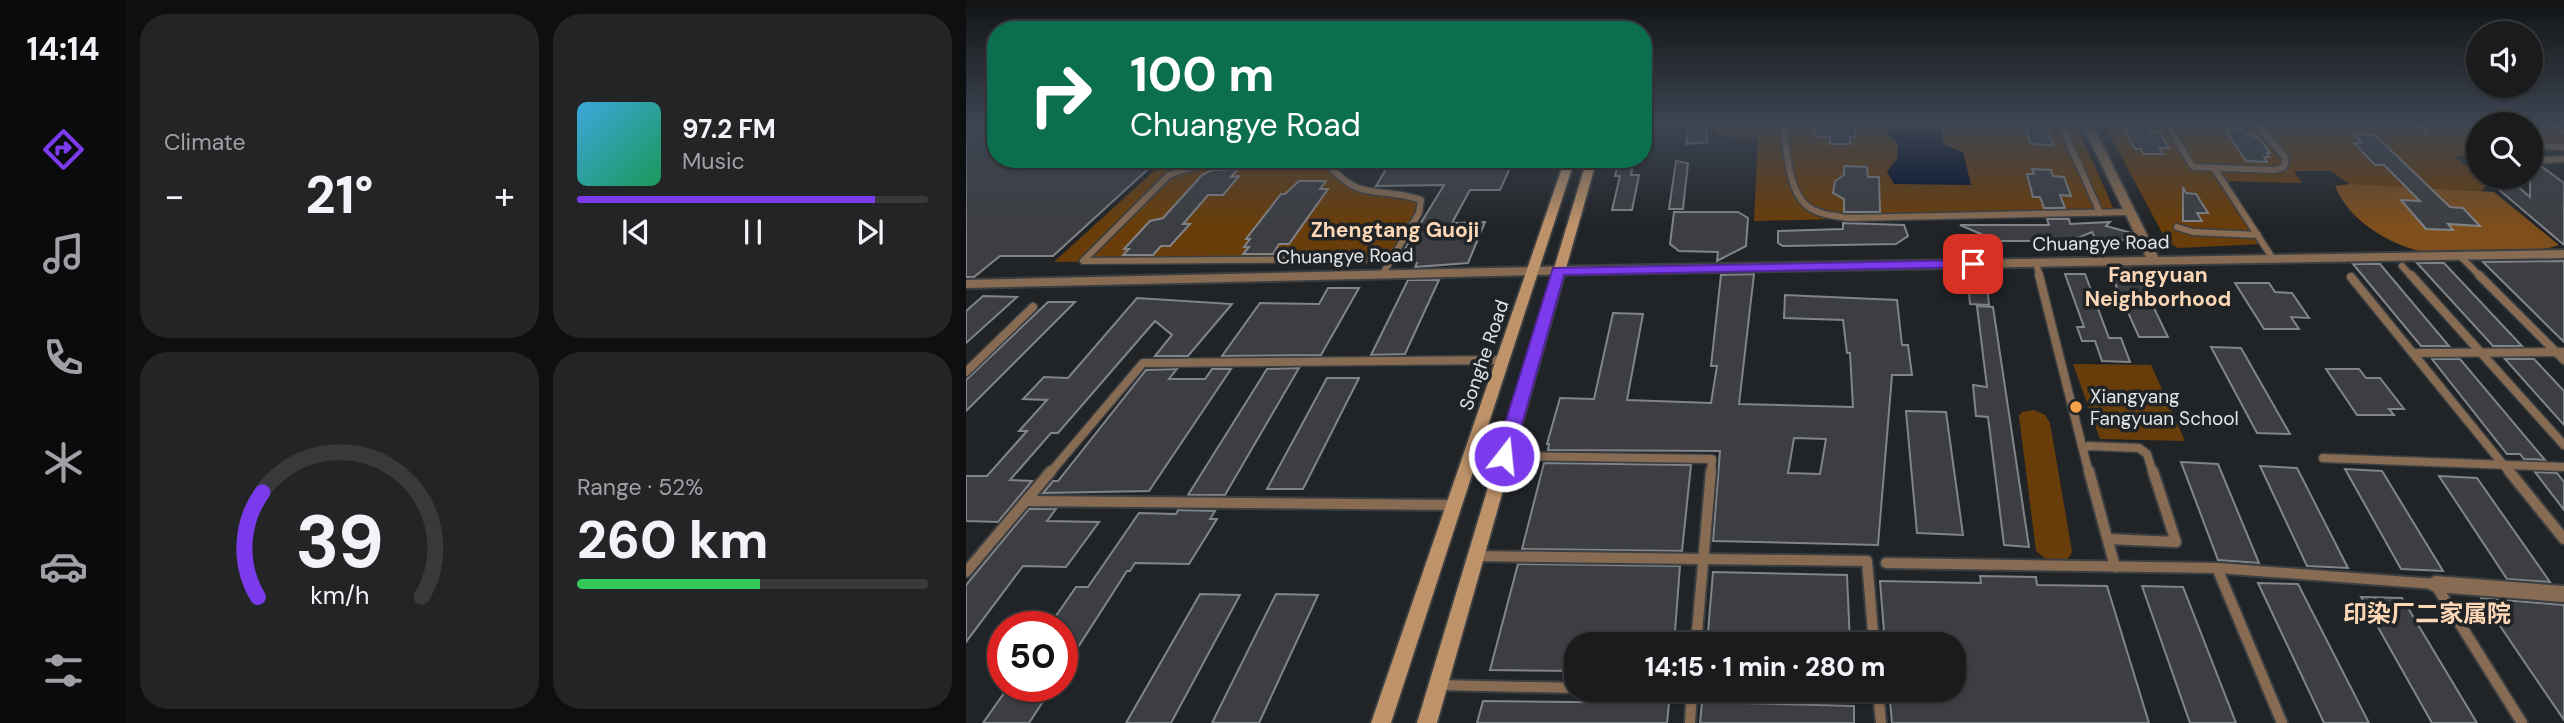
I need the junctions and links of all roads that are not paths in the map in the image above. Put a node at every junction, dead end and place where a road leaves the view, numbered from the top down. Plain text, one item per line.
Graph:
1 (1790, 158) edge
2 (2076, 158) edge
3 (2103, 158) edge
4 (2187, 158) edge
5 (2286, 158) edge
6 (2564, 159) edge
7 (2544, 160) dead end
8 (1181, 168) edge
9 (1331, 168) edge
10 (1567, 168) edge
11 (1588, 168) edge
12 (2214, 168) junction
13 (2130, 212) junction
14 (2100, 213) junction
15 (2178, 227) dead end
16 (2258, 235) junction
17 (2564, 254) edge
18 (2460, 256) junction
19 (1391, 259) junction
20 (2273, 259) junction
21 (2154, 261) junction
22 (2036, 263) junction
23 (2402, 266) dead end
24 (1532, 271) junction
25 (1558, 271) junction
26 (1382, 275) junction
27 (2351, 277) dead end
28 (966, 284) edge
29 (1033, 307) dead end
30 (2560, 352) edge
31 (2413, 353) junction
32 (2482, 354) junction
33 (1502, 360) junction
34 (2564, 360) edge
35 (966, 372) edge
36 (2564, 445) edge
37 (2083, 450) junction
38 (1504, 456) junction
39 (2323, 457) dead end
40 (2505, 465) junction
41 (2564, 467) edge
42 (1026, 501) junction
43 (1454, 505) junction
44 (2108, 539) junction
45 (2564, 539) edge
46 (1475, 556) junction
47 (1702, 559) junction
48 (1886, 563) dead end
49 (2115, 567) junction
50 (2217, 568) junction
51 (966, 572) edge
52 (2435, 584) junction
53 (2564, 594) edge
54 (1697, 632) edge
55 (1873, 632) edge
56 (1438, 685) junction
57 (1564, 688) edge
58 (1691, 702) edge
59 (1879, 702) edge
60 (1381, 723) edge
61 (1427, 723) edge
62 (1690, 723) edge
63 (1881, 723) edge
64 (2282, 723) edge
65 (2522, 723) edge

1 - 14 lane
2 - 14 lane
3 - 13 street
4 - 12 lane
5 - 12 lane
6 - 7 lane
8 - 19 lane
9 - 19 lane
10 - 24 main road, Songhe Road
11 - 25 main road
12 - 16 lane
13 - 14 lane
13 - 21 street
15 - 16 lane
16 - 20 lane
17 - 18 street, Chuangye Road
18 - 20 street, Chuangye Road
18 - 30 lane
19 - 26 lane
20 - 21 street, Chuangye Road
21 - 22 street, Chuangye Road
22 - 25 street, Chuangye Road
22 - 37 lane
23 - 32 lane
24 - 25 street, Chuangye Road
24 - 26 street, Chuangye Road
24 - 33 main road, Songhe Road
25 - 38 main road
26 - 28 street, Chuangye Road
27 - 31 lane
29 - 35 lane
30 - 32 lane
30 - 34 lane
31 - 32 lane
31 - 40 lane
32 - 36 lane
33 - 42 lane
33 - 43 main road, Songhe Road
37 - 44 lane
37 - 44 lane
38 - 46 main road
38 - 47 lane
39 - 40 lane
40 - 41 lane
40 - 45 lane
42 - 43 lane
42 - 51 lane
43 - 60 main road, Songhe Road
44 - 49 lane
46 - 47 lane
46 - 56 main road
47 - 54 lane
47 - 55 lane
48 - 49 lane
49 - 50 lane
50 - 52 lane
50 - 64 lane
52 - 53 street
52 - 65 lane
56 - 57 lane
56 - 61 main road
58 - 62 lane
59 - 63 lane

